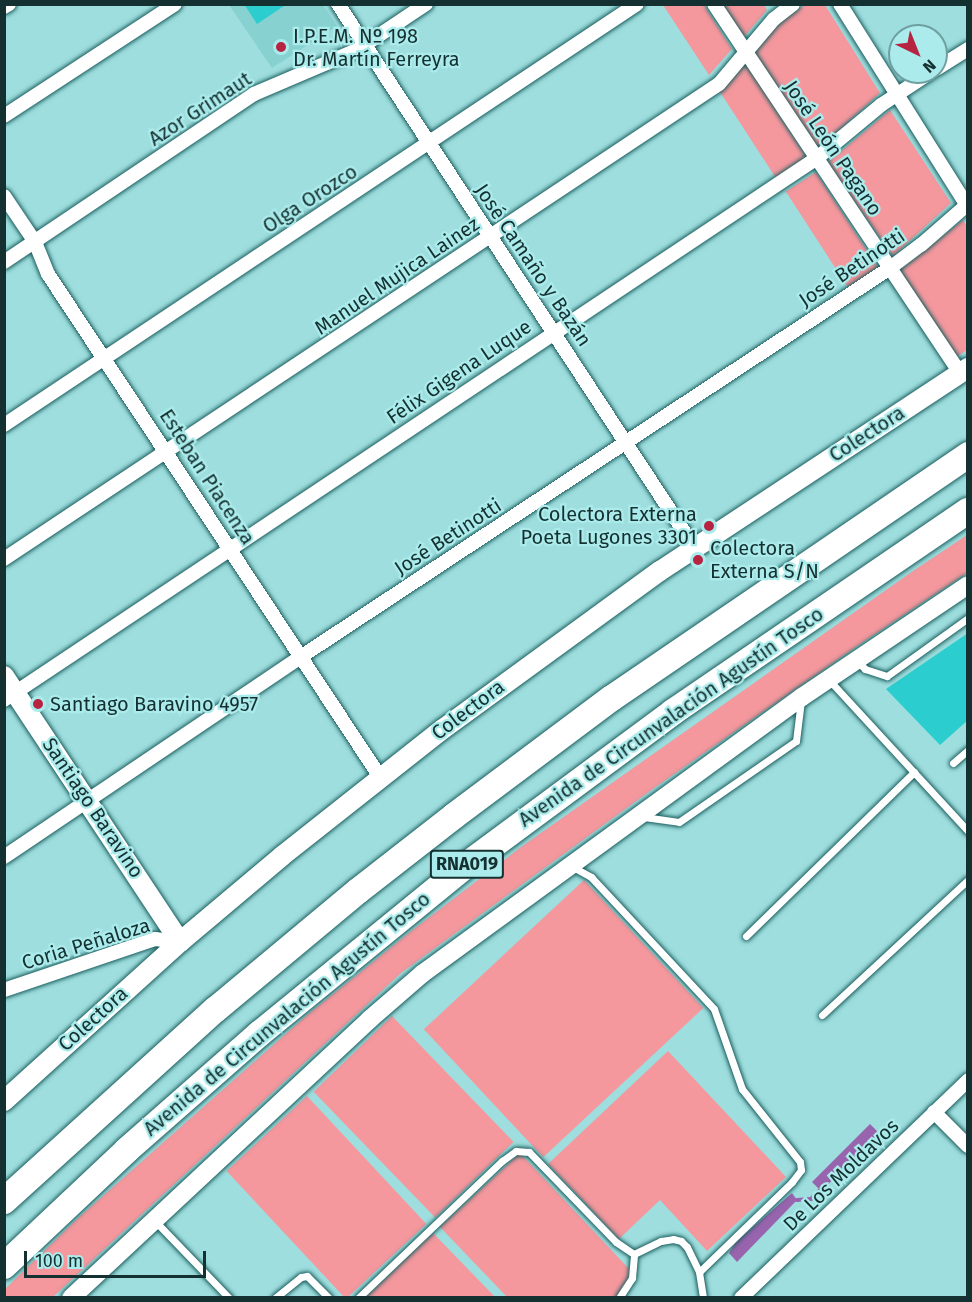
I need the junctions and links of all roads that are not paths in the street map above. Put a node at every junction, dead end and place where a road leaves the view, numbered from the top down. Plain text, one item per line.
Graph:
1 (9, 4) edge
2 (175, 4) edge
3 (338, 4) edge
4 (426, 4) edge
5 (637, 4) edge
6 (714, 4) edge
7 (793, 4) edge
8 (840, 4) edge
9 (4, 7) edge
10 (365, 45) junction
11 (968, 49) edge
12 (746, 52) junction
13 (948, 62) edge
14 (912, 84) edge
15 (896, 94) junction
16 (4, 117) edge
17 (429, 143) junction
18 (817, 158) junction
19 (4, 196) edge
20 (967, 205) edge
21 (490, 238) junction
22 (35, 242) junction
23 (4, 262) edge
24 (890, 268) junction
25 (554, 332) junction
26 (104, 358) junction
27 (964, 371) edge
28 (4, 425) edge
29 (627, 441) junction
30 (168, 453) junction
31 (968, 455) edge
32 (968, 511) edge
33 (230, 548) junction
34 (694, 548) junction
35 (4, 559) edge
36 (968, 585) edge
37 (968, 618) edge
38 (302, 656) junction
39 (856, 660) junction
40 (4, 676) edge
41 (828, 679) junction
42 (10, 696) edge
43 (801, 697) junction
44 (968, 750) edge
45 (953, 763) dead end
46 (914, 772) junction
47 (380, 777) junction
48 (89, 801) junction
49 (638, 816) junction
50 (968, 831) edge
51 (4, 857) edge
52 (570, 865) junction
53 (968, 880) edge
54 (746, 936) dead end
55 (180, 942) junction
56 (4, 990) edge
57 (822, 1015) dead end
58 (968, 1080) edge
59 (4, 1101) edge
60 (934, 1112) junction
61 (968, 1146) edge
62 (4, 1201) edge
63 (155, 1221) junction
64 (634, 1254) junction
65 (4, 1266) edge
66 (699, 1272) junction
67 (71, 1298) edge
68 (229, 1298) edge
69 (275, 1298) edge
70 (329, 1298) edge
71 (358, 1298) edge
72 (619, 1298) edge
73 (703, 1298) edge
74 (741, 1298) edge

1 - 9 street
2 - 16 street
3 - 10 street, José Camaño y Bazán
4 - 10 street, Azor Grimaut
5 - 17 street, Olga Orozco
6 - 12 street, José León Pagano
7 - 12 street, Manuel Mujica Lainez
8 - 15 street
10 - 17 street, José Camaño y Bazán
10 - 22 street, Azor Grimaut
11 - 13 street
12 - 18 street, José León Pagano
12 - 21 street, Manuel Mujica Lainez
14 - 15 street, Félix Gigena Luque
15 - 18 street, Félix Gigena Luque
15 - 20 street
17 - 21 street, José Camaño y Bazán
17 - 26 street, Olga Orozco
18 - 24 street, José León Pagano
18 - 25 street, Félix Gigena Luque
19 - 22 street, Esteban Piacenza
20 - 24 street, José Betinotti
21 - 25 street, José Camaño y Bazán
21 - 30 street, Manuel Mujica Lainez
22 - 23 street, Azor Grimaut
22 - 26 street, Esteban Piacenza
24 - 27 street, José León Pagano
24 - 29 street, José Betinotti
25 - 29 street, José Camaño y Bazán
25 - 33 street, Félix Gigena Luque
26 - 28 street, Olga Orozco
26 - 30 street, Esteban Piacenza
27 - 34 main road, Colectora
29 - 34 street, José Camaño y Bazán
29 - 38 street, José Betinotti
30 - 33 street, Esteban Piacenza
30 - 35 street, Manuel Mujica Lainez
31 - 62 highway, RNA019
32 - 65 highway, Avenida de Circunvalación Agustín Tosco / RNA019
33 - 38 street, Esteban Piacenza
33 - 42 street, Félix Gigena Luque
34 - 47 main road, Colectora
36 - 39 street
37 - 39 lane
38 - 47 street, Esteban Piacenza
38 - 48 street, José Betinotti
39 - 41 street
40 - 42 main road, Santiago Baravino
41 - 43 street
41 - 46 lane
42 - 48 main road, Santiago Baravino
43 - 49 street
43 - 49 lane
44 - 45 lane
46 - 50 lane
46 - 54 lane
47 - 55 main road, Colectora
48 - 51 street, José Betinotti
48 - 55 main road, Santiago Baravino
49 - 52 street
52 - 63 street
52 - 66 lane
53 - 57 lane
55 - 56 street, Coria Peñaloza
55 - 59 main road, Colectora
58 - 60 street, De Los Moldavos
60 - 61 street
60 - 74 street, De Los Moldavos
63 - 67 street
63 - 68 lane
64 - 66 lane
64 - 71 lane
64 - 72 lane
66 - 73 lane
69 - 70 lane

